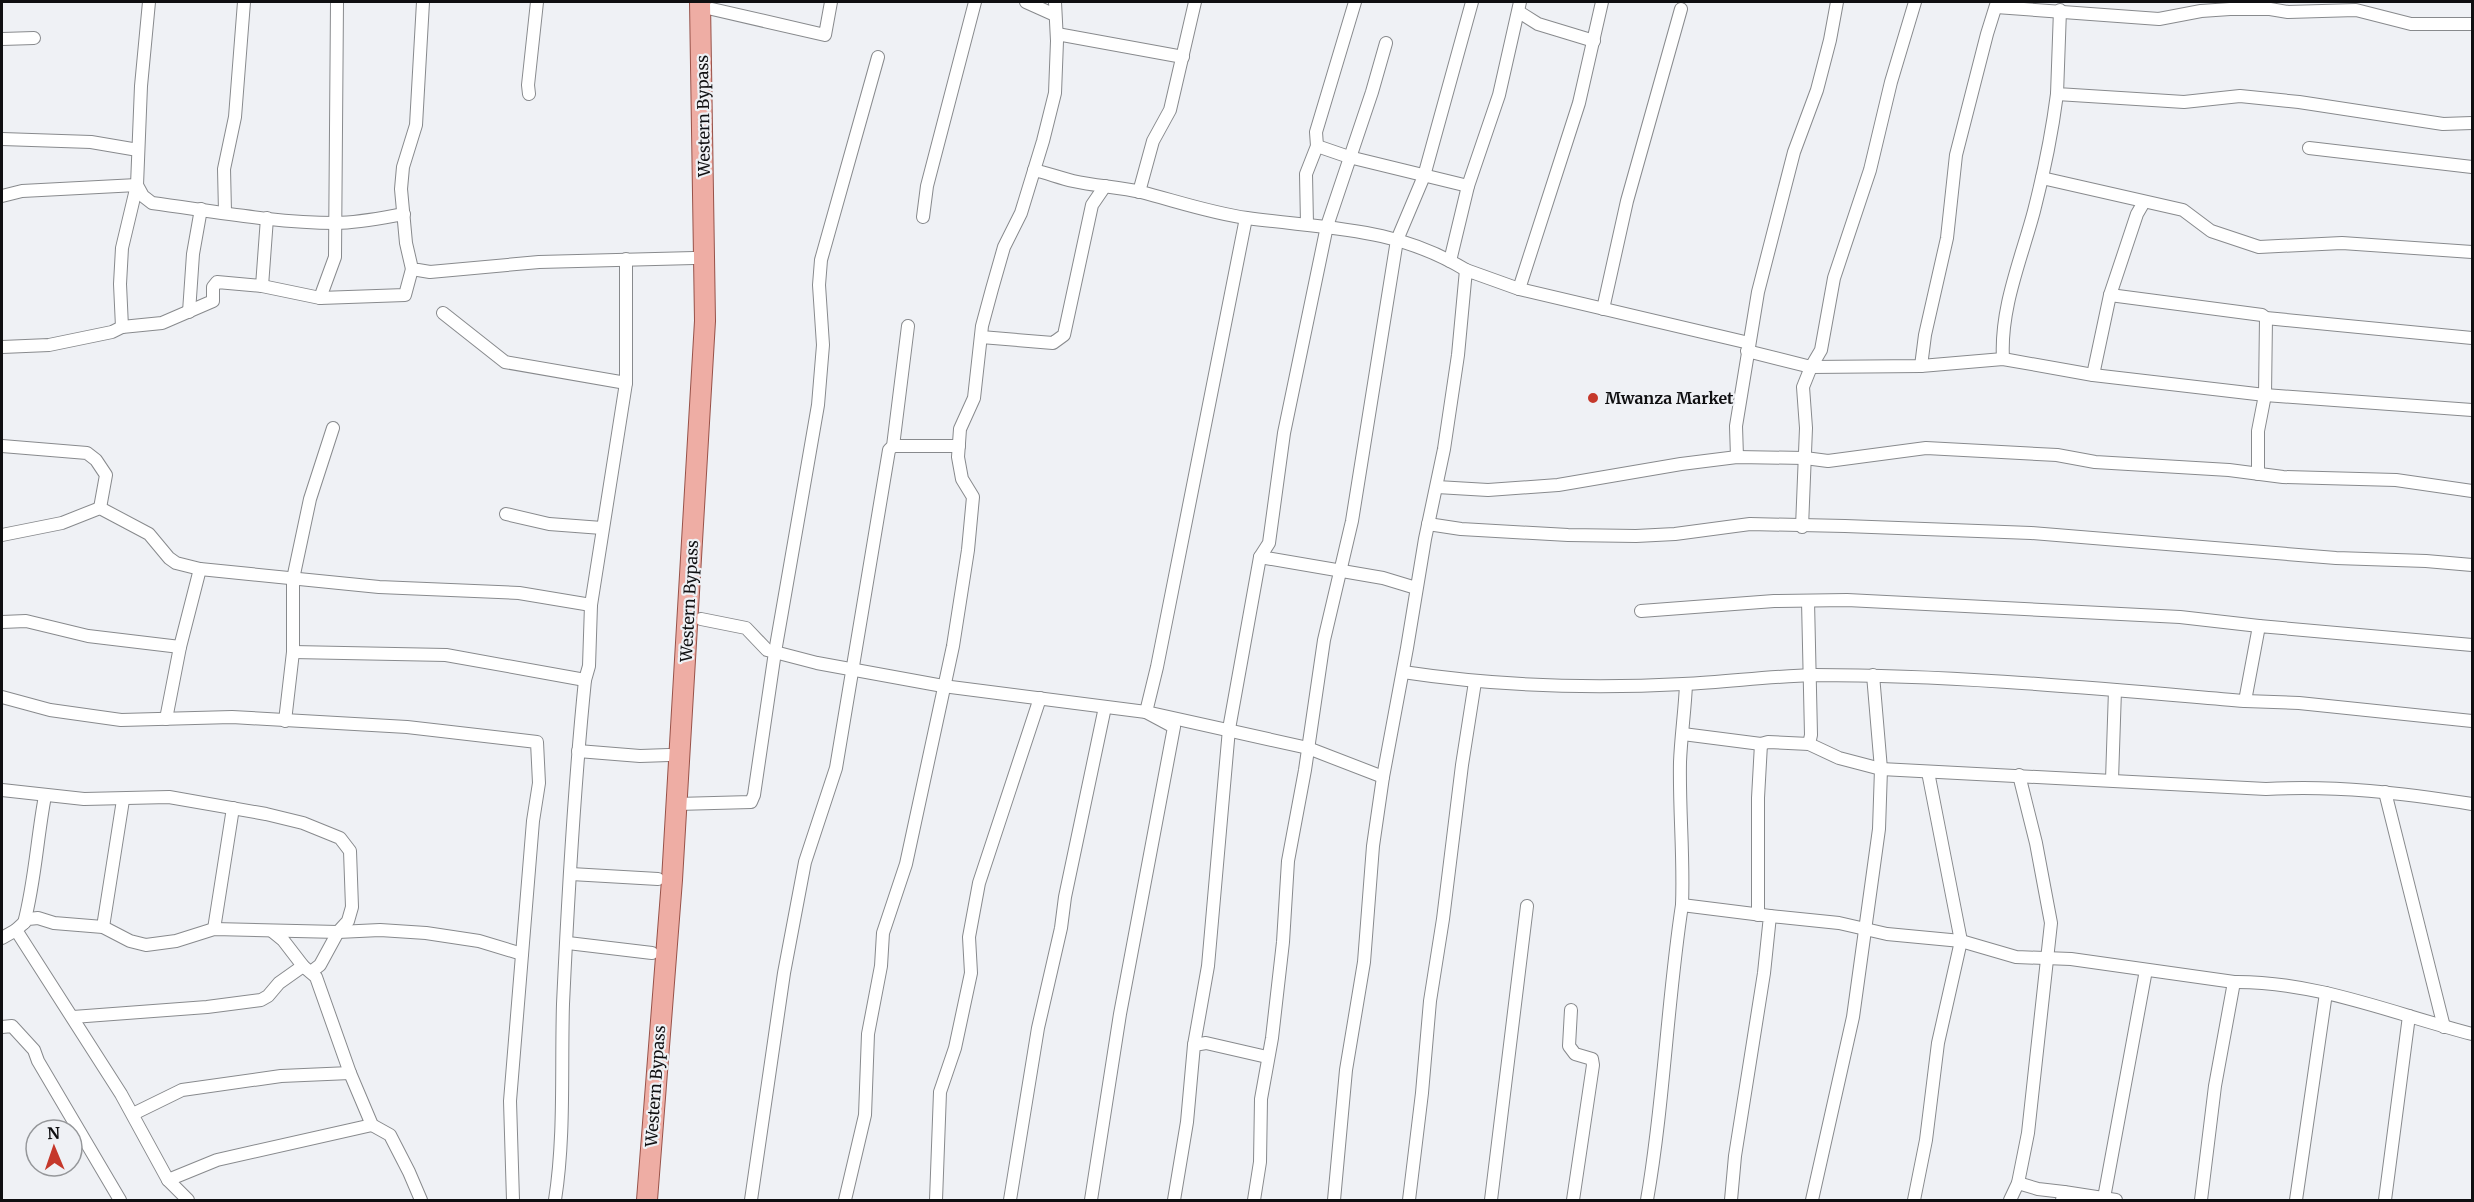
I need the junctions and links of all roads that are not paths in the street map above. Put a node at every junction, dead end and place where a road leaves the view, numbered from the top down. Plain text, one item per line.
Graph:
1 (149, 2) edge
2 (244, 2) edge
3 (338, 2) edge
4 (423, 2) edge
5 (537, 2) edge
6 (831, 2) edge
7 (975, 2) edge
8 (1026, 2) edge
9 (1055, 2) edge
10 (1195, 2) edge
11 (1355, 2) edge
12 (1472, 2) edge
13 (1602, 2) edge
14 (1837, 2) edge
15 (1915, 2) edge
16 (1996, 4) edge
17 (706, 5) edge
18 (1520, 7) edge
19 (2288, 7) edge
20 (1681, 9) dead end
21 (2060, 10) junction
22 (1055, 15) junction
23 (2472, 24) edge
24 (1057, 34) junction
25 (34, 38) dead end
26 (2, 39) edge
27 (1594, 41) junction
28 (1386, 43) dead end
29 (878, 57) dead end
30 (1183, 57) junction
31 (529, 94) dead end
32 (2057, 94) junction
33 (2472, 123) edge
34 (2, 139) edge
35 (1317, 146) junction
36 (2308, 148) dead end
37 (138, 150) junction
38 (1349, 157) junction
39 (2472, 167) edge
40 (1034, 170) junction
41 (1424, 176) junction
42 (2042, 178) junction
43 (137, 185) junction
44 (1105, 186) junction
45 (1468, 186) junction
46 (1139, 192) junction
47 (2, 196) edge
48 (2144, 202) junction
49 (201, 209) junction
50 (225, 212) junction
51 (404, 214) junction
52 (923, 217) dead end
53 (267, 218) junction
54 (1246, 218) junction
55 (335, 223) junction
56 (1307, 224) junction
57 (1327, 226) junction
58 (1397, 240) junction
59 (2472, 252) edge
60 (694, 258) dead end
61 (626, 259) junction
62 (1450, 261) junction
63 (412, 269) junction
64 (1466, 270) junction
65 (262, 286) junction
66 (1520, 289) junction
67 (2110, 295) junction
68 (320, 298) junction
69 (1604, 309) junction
70 (189, 312) junction
71 (443, 313) dead end
72 (2266, 318) junction
73 (908, 326) dead end
74 (122, 327) junction
75 (981, 337) junction
76 (2472, 338) edge
77 (2, 347) edge
78 (1748, 347) junction
79 (2003, 359) junction
80 (1921, 366) junction
81 (1810, 367) junction
82 (2093, 375) junction
83 (626, 383) junction
84 (2265, 396) junction
85 (2472, 410) edge
86 (333, 428) dead end
87 (2, 446) edge
88 (893, 446) junction
89 (959, 446) junction
90 (1737, 457) junction
91 (1805, 458) junction
92 (2258, 474) junction
93 (1437, 486) junction
94 (2472, 491) edge
95 (100, 508) junction
96 (506, 514) dead end
97 (1428, 524) junction
98 (1802, 527) junction
99 (602, 528) junction
100 (2, 535) edge
101 (1260, 557) junction
102 (2472, 565) edge
103 (200, 569) junction
104 (1341, 570) junction
105 (293, 579) junction
106 (1416, 588) junction
107 (1808, 601) junction
108 (591, 605) junction
109 (1641, 611) dead end
110 (701, 619) dead end
111 (2, 622) edge
112 (2259, 626) junction
113 (2472, 645) edge
114 (180, 647) junction
115 (293, 652) junction
116 (775, 652) junction
117 (854, 670) junction
118 (1403, 672) junction
119 (1810, 675) junction
120 (1873, 675) junction
121 (585, 680) junction
122 (1475, 682) junction
123 (1686, 684) junction
124 (943, 686) junction
125 (2115, 690) junction
126 (2, 697) edge
127 (1040, 698) junction
128 (2245, 700) junction
129 (1106, 707) junction
130 (1146, 712) junction
131 (166, 719) junction
132 (285, 721) junction
133 (2472, 721) edge
134 (1229, 729) junction
135 (1683, 734) junction
136 (1761, 744) junction
137 (1809, 744) junction
138 (1308, 748) junction
139 (578, 751) junction
140 (669, 755) dead end
141 (1881, 770) junction
142 (1928, 772) junction
143 (2019, 776) junction
144 (1383, 777) junction
145 (2112, 780) junction
146 (2, 790) edge
147 (2385, 792) junction
148 (45, 796) junction
149 (123, 800) junction
150 (677, 804) junction
151 (2472, 804) edge
152 (233, 808) junction
153 (571, 874) junction
154 (658, 879) dead end
155 (1682, 905) junction
156 (1527, 906) dead end
157 (1764, 915) junction
158 (20, 926) junction
159 (103, 927) junction
160 (214, 929) junction
161 (1867, 929) junction
162 (338, 932) junction
163 (285, 936) junction
164 (2, 938) edge
165 (1961, 941) junction
166 (568, 943) junction
167 (652, 953) dead end
168 (522, 954) junction
169 (2048, 959) junction
170 (307, 969) junction
171 (2146, 970) junction
172 (2234, 982) junction
173 (2326, 993) junction
174 (1571, 1010) dead end
175 (2409, 1016) junction
176 (74, 1017) junction
177 (2, 1027) edge
178 (2444, 1027) junction
179 (2472, 1034) edge
180 (1194, 1045) junction
181 (1267, 1057) junction
182 (350, 1073) junction
183 (133, 1114) junction
184 (372, 1125) junction
185 (168, 1180) junction
186 (2018, 1183) junction
187 (2063, 1196) edge
188 (2110, 1199) edge
189 (120, 1200) edge
190 (188, 1200) edge
191 (419, 1200) edge
192 (513, 1200) edge
193 (555, 1200) edge
194 (647, 1200) edge
195 (751, 1200) edge
196 (845, 1200) edge
197 (936, 1200) edge
198 (1010, 1200) edge
199 (1091, 1200) edge
200 (1173, 1200) edge
201 (1254, 1200) edge
202 (1334, 1200) edge
203 (1409, 1200) edge
204 (1491, 1200) edge
205 (1573, 1200) edge
206 (1647, 1200) edge
207 (1731, 1200) edge
208 (1812, 1200) edge
209 (1914, 1200) edge
210 (2010, 1200) edge
211 (2200, 1200) edge
212 (2296, 1200) edge
213 (2385, 1200) edge

1 - 37 street
2 - 50 street
3 - 55 street
4 - 51 street
5 - 31 street
6 - 17 street
7 - 52 street
8 - 22 street
9 - 22 street
10 - 30 street
11 - 35 street
12 - 41 street
13 - 27 street
14 - 78 street
15 - 81 street
16 - 21 street
16 - 80 street
17 - 150 main road, Western Bypass
18 - 27 street
18 - 45 street
19 - 21 street
19 - 23 street
20 - 69 street
21 - 32 street
22 - 24 street
24 - 30 street
24 - 40 street
25 - 26 street
27 - 66 street
28 - 38 street
29 - 116 street
30 - 46 street
32 - 33 street
32 - 42 street
34 - 37 street
35 - 38 street
35 - 56 street
36 - 39 street
37 - 43 street
38 - 41 street
38 - 57 street
40 - 44 street
40 - 75 street
41 - 45 street
41 - 58 street
42 - 48 street
42 - 79 street
43 - 47 street
43 - 49 street
43 - 74 street
44 - 46 street
44 - 75 street
45 - 62 street
46 - 54 street
48 - 59 street
48 - 67 street
49 - 50 street
49 - 70 street
50 - 53 street
51 - 55 street
51 - 63 street
53 - 55 street
53 - 65 street
54 - 56 street
54 - 130 street
55 - 68 street
56 - 57 street
57 - 58 street
57 - 101 street
58 - 62 street
58 - 104 street
60 - 61 street
61 - 63 street
61 - 83 street
62 - 64 street
63 - 68 street
64 - 66 street
64 - 93 street
65 - 68 street
65 - 70 street
66 - 69 street
67 - 72 street
67 - 82 street
69 - 78 street
70 - 74 street
71 - 83 street
72 - 76 street
72 - 84 street
73 - 88 street
74 - 77 street
75 - 89 street
78 - 81 street
78 - 90 street
79 - 80 street
79 - 82 street
80 - 81 street
81 - 91 street
82 - 84 street
83 - 99 street
84 - 85 street
84 - 92 street
86 - 105 street
87 - 95 street
88 - 89 street
88 - 117 street
89 - 124 street
90 - 91 street
90 - 93 street
91 - 92 street
91 - 98 street
92 - 94 street
93 - 97 street
95 - 100 street
95 - 103 street
96 - 99 street
97 - 98 street
97 - 106 street
98 - 102 street
99 - 108 street
101 - 104 street
101 - 134 street
103 - 105 street
103 - 114 street
104 - 106 street
104 - 138 street
105 - 108 street
105 - 115 street
106 - 118 street
107 - 109 street
107 - 112 street
107 - 119 street
108 - 121 street
110 - 116 street
111 - 114 street
112 - 113 street
112 - 128 street
114 - 131 street
115 - 121 street
115 - 132 street
116 - 117 street
116 - 150 street
117 - 124 street
117 - 195 street
118 - 122 street
118 - 144 street
119 - 120 street
119 - 123 street
119 - 137 street
120 - 125 street
120 - 141 street
121 - 139 street
122 - 123 street
122 - 203 street
123 - 135 street
124 - 127 street
124 - 196 street
125 - 128 street
125 - 145 street
126 - 131 street
127 - 129 street
127 - 197 street
128 - 133 street
129 - 130 street
129 - 198 street
130 - 134 street
130 - 199 street
131 - 132 street
132 - 168 street
134 - 138 street
134 - 180 street
135 - 136 street
135 - 155 street
136 - 137 street
136 - 157 street
137 - 141 street
138 - 144 street
138 - 181 street
139 - 140 street
139 - 153 street
141 - 142 street
141 - 161 street
142 - 143 street
142 - 165 street
143 - 145 street
143 - 169 street
144 - 202 street
145 - 147 street
146 - 148 street
147 - 151 street
147 - 178 street
148 - 149 street
148 - 158 street
149 - 152 street
149 - 159 street
150 - 194 main road, Western Bypass
152 - 160 street
152 - 162 street
153 - 154 street
153 - 166 street
155 - 157 street
155 - 206 street
156 - 204 street
157 - 161 street
157 - 207 street
158 - 159 street
158 - 164 street
158 - 176 street
159 - 160 street
160 - 163 street
161 - 165 street
161 - 208 street
162 - 163 street
162 - 168 street
162 - 170 street
163 - 170 street
165 - 169 street
165 - 209 street
166 - 167 street
166 - 193 street
168 - 192 street
169 - 171 street
169 - 186 street
170 - 176 street
170 - 182 street
171 - 172 street
171 - 188 street
172 - 173 street
172 - 211 street
173 - 175 street
173 - 212 street
174 - 205 street
175 - 178 street
175 - 213 street
176 - 183 street
177 - 189 street
178 - 179 street
180 - 181 street
180 - 200 street
181 - 201 street
182 - 183 street
182 - 184 street
183 - 185 street
184 - 185 street
184 - 191 street
185 - 190 street
186 - 187 street
186 - 210 street
187 - 188 street

